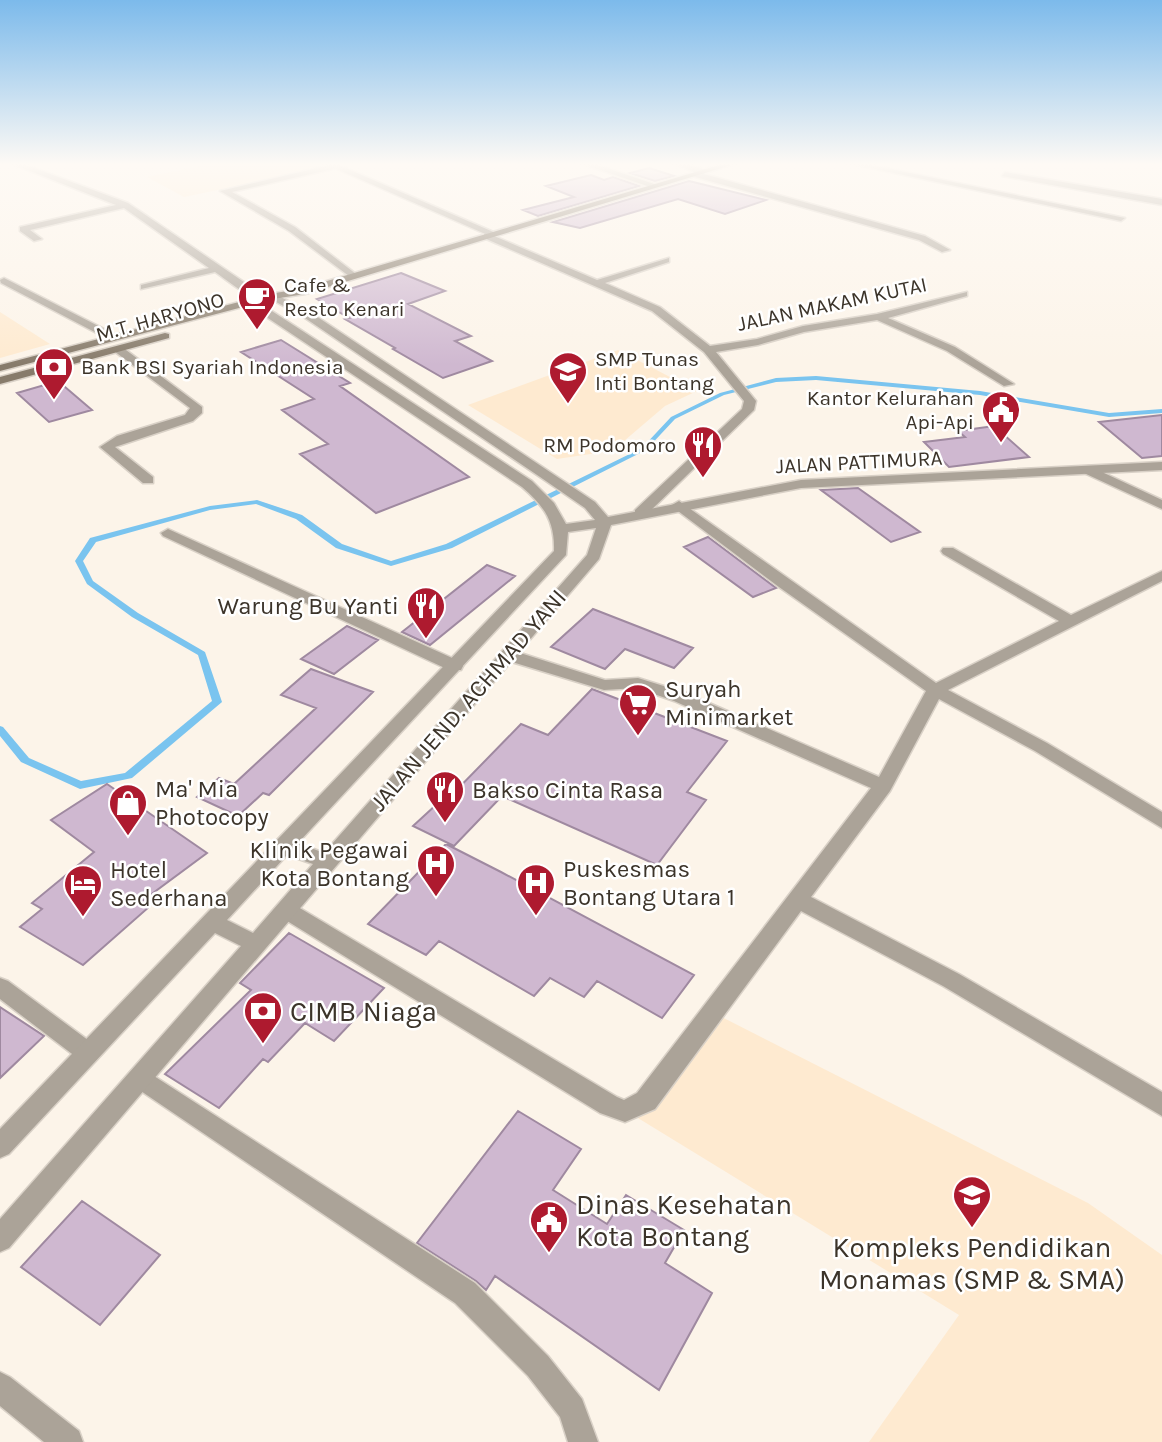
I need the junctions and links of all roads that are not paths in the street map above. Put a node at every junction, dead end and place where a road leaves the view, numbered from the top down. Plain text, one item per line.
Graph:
1 (25, 230) edge
2 (163, 230) edge
3 (293, 230) edge
4 (479, 230) edge
5 (506, 230) edge
6 (899, 230) edge
7 (490, 235) junction
8 (37, 239) dead end
9 (945, 250) dead end
10 (666, 260) dead end
11 (219, 268) junction
12 (353, 276) junction
13 (4, 281) dead end
14 (597, 283) junction
15 (145, 286) dead end
16 (963, 294) dead end
17 (253, 298) junction
18 (278, 299) junction
19 (261, 308) junction
20 (878, 317) junction
21 (115, 343) junction
22 (708, 350) junction
23 (0, 368) edge
24 (0, 381) edge
25 (1008, 384) dead end
26 (1162, 466) edge
27 (1088, 470) junction
28 (148, 480) dead end
29 (680, 505) junction
30 (1162, 505) edge
31 (640, 513) junction
32 (605, 523) junction
33 (561, 529) junction
34 (168, 533) dead end
35 (948, 551) dead end
36 (1162, 575) edge
37 (1072, 622) junction
38 (508, 655) junction
39 (456, 666) junction
40 (935, 690) junction
41 (883, 786) junction
42 (1162, 821) edge
43 (285, 846) junction
44 (327, 863) junction
45 (799, 900) junction
46 (286, 910) junction
47 (212, 922) junction
48 (256, 944) junction
49 (0, 987) edge
50 (88, 1053) junction
51 (140, 1078) junction
52 (1162, 1105) edge
53 (0, 1146) edge
54 (0, 1239) edge
55 (0, 1387) edge
56 (68, 1442) edge
57 (583, 1442) edge

1 - 8 street
2 - 11 street
3 - 12 street
4 - 7 street
5 - 7 main road, M.T. HARYONO
6 - 9 street
7 - 12 main road, M.T. HARYONO
7 - 14 street
10 - 14 street
11 - 15 street
11 - 17 street
12 - 18 main road, M.T. HARYONO
13 - 21 street
14 - 22 street
16 - 20 street, JALAN MAKAM KUTAI
17 - 18 main road, M.T. HARYONO
17 - 19 street
17 - 21 main road, M.T. HARYONO
18 - 19 main road, M.T. HARYONO
18 - 32 street
19 - 21 main road, M.T. HARYONO
19 - 33 street
20 - 22 street, JALAN MAKAM KUTAI
20 - 25 street
21 - 23 main road, M.T. HARYONO
21 - 24 main road, M.T. HARYONO
21 - 28 street
22 - 31 street
26 - 27 street, JALAN PATTIMURA
27 - 29 street, JALAN PATTIMURA
27 - 30 street
29 - 31 street, JALAN PATTIMURA
29 - 40 street
31 - 32 street, JALAN PATTIMURA
32 - 33 street, JALAN PATTIMURA
32 - 38 street, JALAN JEND. ACHMAD YANI
33 - 39 street, JALAN JEND. ACHMAD YANI
34 - 39 street
35 - 37 street
36 - 37 street
37 - 40 street
38 - 41 street
38 - 44 street, JALAN JEND. ACHMAD YANI
39 - 43 street, JALAN JEND. ACHMAD YANI
40 - 41 street
40 - 42 street
41 - 45 street
43 - 44 street
43 - 47 street, JALAN JEND. ACHMAD YANI
44 - 46 street, JALAN JEND. ACHMAD YANI
45 - 46 street
45 - 52 street
46 - 48 street, JALAN JEND. ACHMAD YANI
47 - 48 street
47 - 50 street, JALAN JEND. ACHMAD YANI
48 - 51 street, JALAN JEND. ACHMAD YANI
49 - 50 street
50 - 53 street, JALAN JEND. ACHMAD YANI
51 - 54 street, JALAN JEND. ACHMAD YANI
51 - 57 street
55 - 56 street

